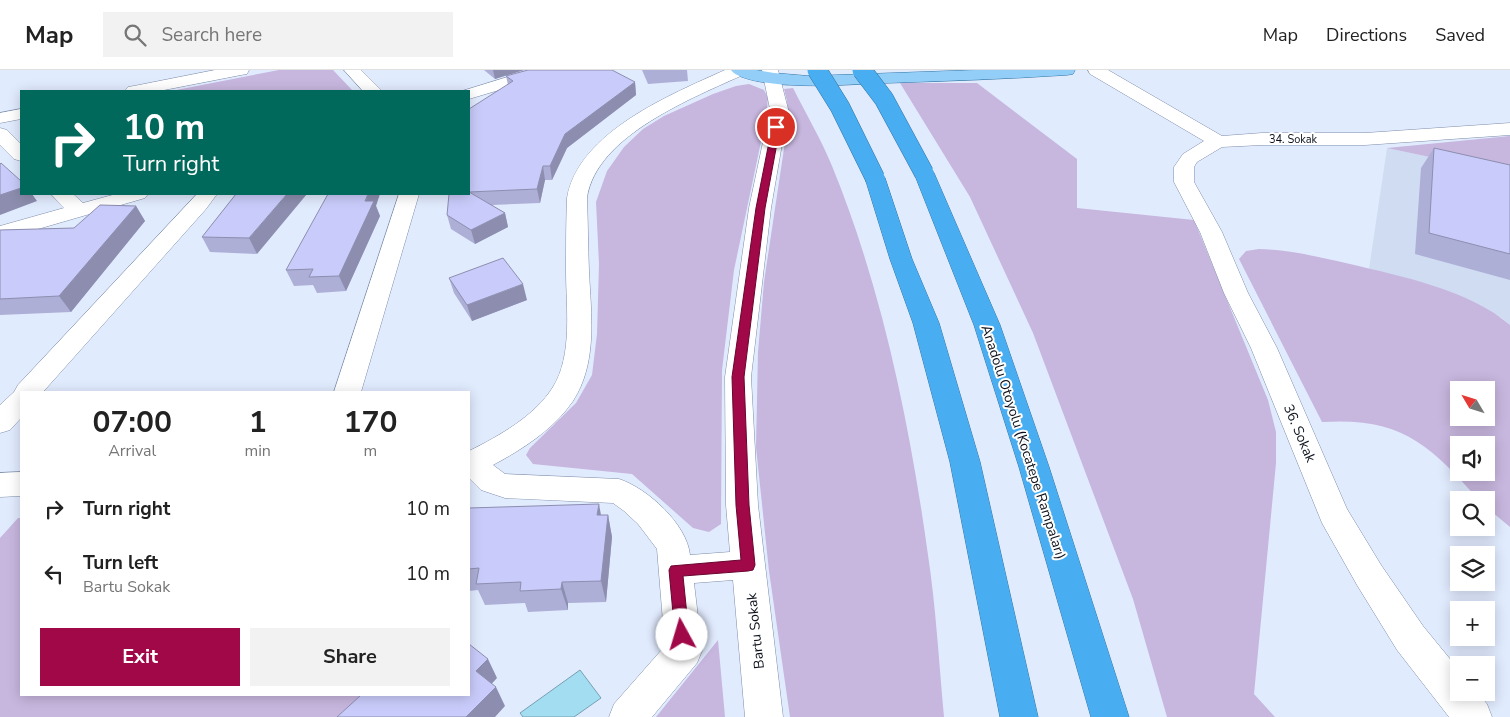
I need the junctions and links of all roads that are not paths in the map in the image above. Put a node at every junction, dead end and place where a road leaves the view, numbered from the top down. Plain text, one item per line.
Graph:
1 (240, 70) edge
2 (352, 70) edge
3 (547, 70) edge
4 (739, 70) edge
5 (804, 70) edge
6 (817, 70) edge
7 (862, 70) edge
8 (1067, 70) edge
9 (1096, 70) edge
10 (773, 73) edge
11 (139, 90) edge
12 (371, 90) edge
13 (470, 94) edge
14 (20, 114) edge
15 (0, 118) edge
16 (1510, 129) edge
17 (0, 134) edge
18 (1219, 142) junction
19 (20, 154) edge
20 (62, 195) edge
21 (135, 195) edge
22 (206, 195) edge
23 (409, 195) edge
24 (79, 211) junction
25 (0, 233) edge
26 (29, 391) edge
27 (347, 391) edge
28 (20, 401) edge
29 (0, 423) edge
30 (470, 464) edge
31 (20, 484) edge
32 (0, 485) edge
33 (748, 565) junction
34 (676, 570) junction
35 (628, 717) edge
36 (764, 717) edge
37 (1019, 717) edge
38 (1110, 717) edge
39 (1473, 717) edge

1 - 11 street
2 - 12 street
3 - 13 street
4 - 10 main road
4 - 30 street
5 - 10 main road
6 - 37 highway, bridge
7 - 38 highway, Anadolu Otoyolu (Kocatepe Rampaları), bridge
8 - 10 main road
9 - 18 street
10 - 33 street, Bartu Sokak
14 - 15 street
16 - 18 street, 34. Sokak
17 - 19 street
18 - 39 street, 36. Sokak
20 - 24 street
21 - 24 street
22 - 26 street
23 - 27 street
24 - 25 street
28 - 29 street
30 - 34 street
31 - 32 street
33 - 34 street
33 - 36 street, Bartu Sokak
34 - 35 street

